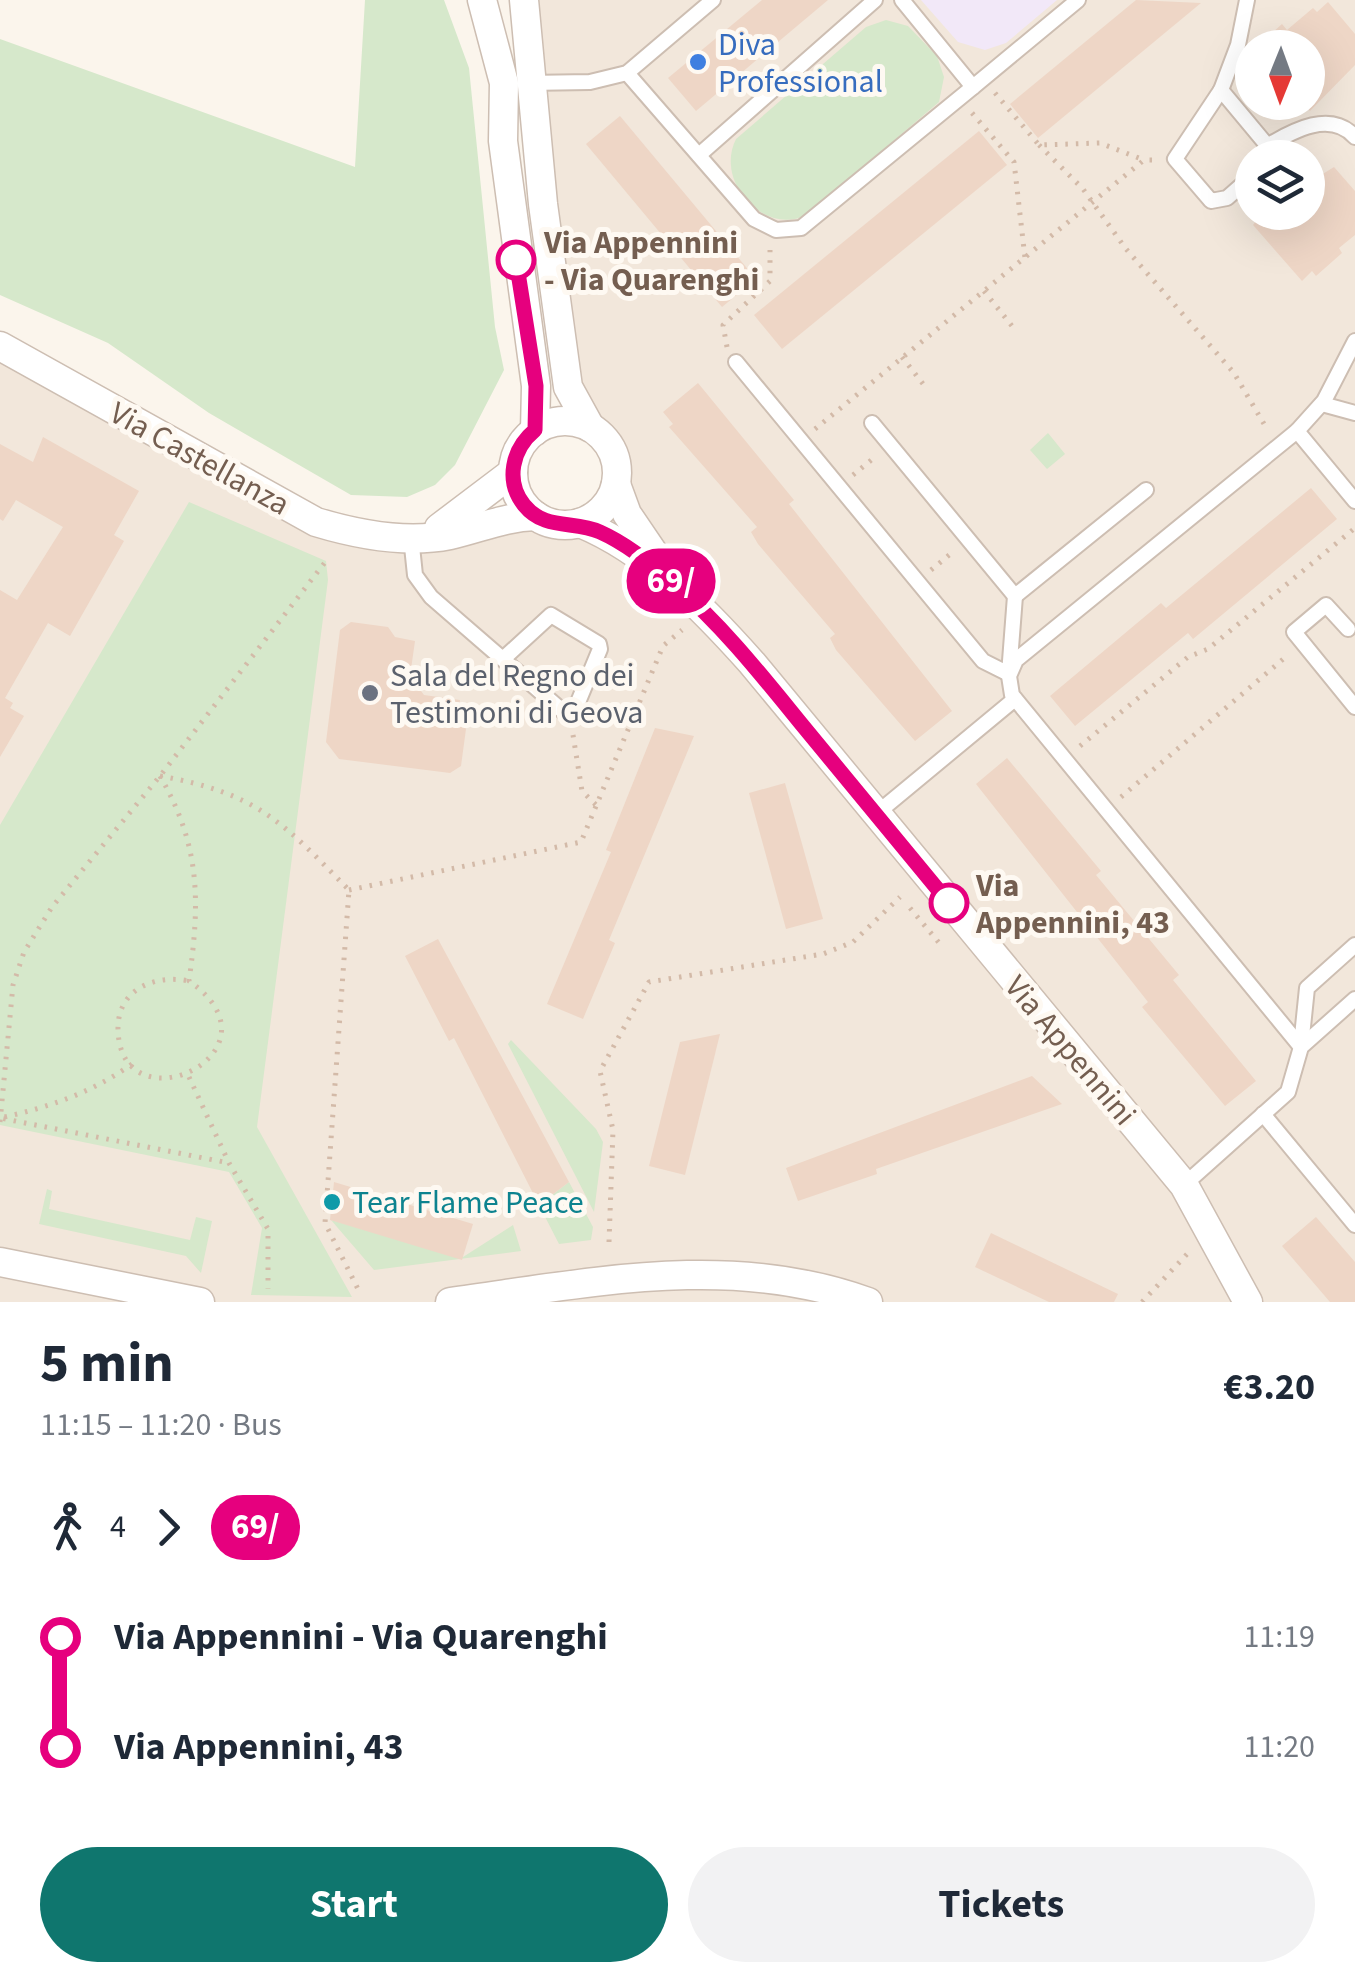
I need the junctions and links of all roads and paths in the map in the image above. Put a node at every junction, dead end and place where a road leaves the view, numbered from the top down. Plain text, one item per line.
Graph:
1 (482, 0) edge
2 (524, 0) edge
3 (713, 0) edge
4 (875, 0) edge
5 (902, 0) edge
6 (1078, 0) edge
7 (1247, 0) edge
8 (627, 73) junction
9 (517, 83) junction
10 (978, 83) junction
11 (1220, 90) junction
12 (960, 99) junction
13 (1355, 138) edge
14 (1259, 140) edge
15 (1292, 140) edge
16 (1038, 144) junction
17 (699, 155) junction
18 (1175, 158) junction
19 (1144, 160) junction
20 (1235, 191) edge
21 (1093, 202) junction
22 (768, 228) junction
23 (1025, 258) junction
24 (984, 291) junction
25 (1012, 326) dead end
26 (1355, 341) edge
27 (0, 346) edge
28 (902, 357) junction
29 (736, 362) joint
30 (927, 389) dead end
31 (1322, 404) junction
32 (1355, 413) edge
33 (872, 424) dead end
34 (590, 427) junction
35 (535, 430) junction
36 (1298, 431) junction
37 (801, 440) junction
38 (890, 445) junction
39 (1282, 446) junction
40 (513, 472) junction
41 (616, 484) junction
42 (840, 487) junction
43 (1146, 490) dead end
44 (1355, 501) edge
45 (536, 516) junction
46 (580, 523) junction
47 (1355, 528) edge
48 (411, 537) junction
49 (968, 539) junction
50 (326, 560) dead end
51 (917, 581) junction
52 (676, 586) junction
53 (1015, 596) junction
54 (1348, 629) dead end
55 (682, 630) dead end
56 (1302, 644) junction
57 (503, 659) junction
58 (1009, 674) junction
59 (1016, 699) junction
60 (1355, 707) edge
61 (570, 714) junction
62 (1064, 759) junction
63 (160, 776) junction
64 (596, 805) junction
65 (1106, 810) junction
66 (876, 814) junction
67 (350, 890) junction
68 (900, 897) dead end
69 (910, 908) dead end
70 (940, 944) dead end
71 (1355, 945) edge
72 (189, 980) junction
73 (1355, 999) edge
74 (1301, 1047) junction
75 (132, 1064) junction
76 (188, 1076) junction
77 (1262, 1114) junction
78 (0, 1120) edge
79 (229, 1163) junction
80 (1184, 1185) junction
81 (1355, 1225) edge
82 (609, 1242) dead end
83 (1195, 1247) dead end
84 (0, 1262) edge
85 (358, 1289) dead end
86 (268, 1290) dead end
87 (808, 1294) edge
88 (481, 1300) edge
89 (200, 1302) edge
90 (450, 1302) edge
91 (868, 1302) edge
92 (1142, 1302) edge
93 (1248, 1302) edge

1 - 9 street
2 - 9 street, Via Appennini
3 - 8 lane
4 - 17 lane
5 - 10 lane
6 - 10 lane
7 - 11 lane
8 - 9 lane
8 - 17 lane
9 - 34 street, Via Appennini
9 - 35 street, Via Appennini
10 - 12 lane
10 - 16 path
11 - 14 lane
11 - 18 lane
12 - 22 lane
12 - 23 path
13 - 15 lane
16 - 19 path
16 - 21 path
17 - 22 lane
18 - 19 path
18 - 20 lane
19 - 21 path
21 - 23 path
21 - 39 path
22 - 29 path
23 - 24 path
24 - 25 path
24 - 28 path
26 - 31 lane
27 - 48 street, Via Castellanza
28 - 30 path
28 - 37 path
29 - 37 lane
31 - 32 lane
31 - 36 lane
33 - 38 lane
34 - 35 street
34 - 41 street, Via Appennini
35 - 40 street, Via Castellanza
36 - 39 lane
36 - 44 lane
37 - 42 lane
38 - 42 path
38 - 49 lane
39 - 58 lane
40 - 45 street
40 - 48 street, Via Castellanza
41 - 46 street
41 - 52 street, Via Appennini
42 - 51 lane
43 - 53 lane
45 - 46 street, Via Castellanza
45 - 48 street, Via Castellanza
46 - 52 street, Via Appennini
47 - 62 path
48 - 57 lane
49 - 51 path
49 - 53 lane
50 - 63 path
51 - 58 lane
52 - 66 street, Via Appennini
53 - 58 lane
54 - 56 lane
55 - 64 path
56 - 60 lane
56 - 65 path
57 - 61 lane
57 - 61 lane
58 - 59 lane
59 - 62 lane
59 - 66 lane
61 - 64 path
62 - 65 lane
63 - 67 path
63 - 72 path
63 - 78 path
64 - 67 path
65 - 74 lane
66 - 80 street, Via Appennini
67 - 85 path
68 - 82 path
69 - 70 path
71 - 74 lane
72 - 75 path
72 - 76 path
73 - 74 lane
74 - 77 lane
75 - 76 path
75 - 78 path
76 - 79 path
77 - 80 lane
77 - 81 lane
78 - 79 path
79 - 86 path
80 - 93 street, Via Appennini
83 - 92 path
84 - 89 street
87 - 88 street
87 - 91 street
88 - 90 street

